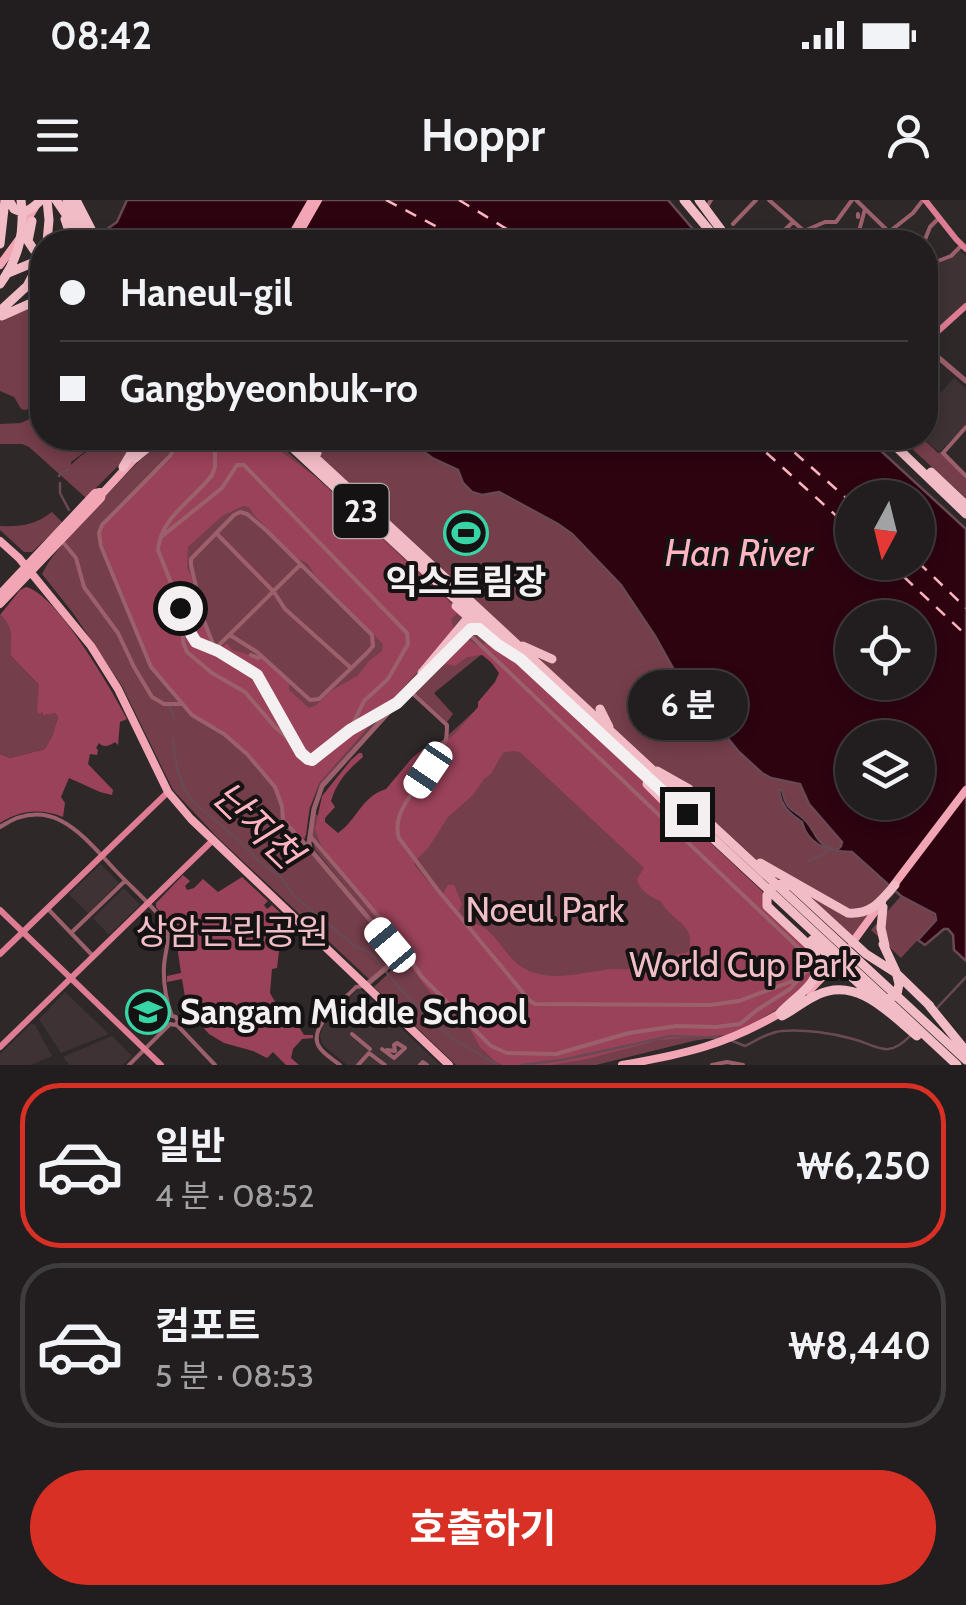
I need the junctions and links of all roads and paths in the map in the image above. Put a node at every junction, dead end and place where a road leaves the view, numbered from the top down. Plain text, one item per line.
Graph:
1 (7, 200) edge
2 (21, 200) edge
3 (76, 200) edge
4 (315, 200) edge
5 (684, 200) edge
6 (756, 200) edge
7 (769, 200) edge
8 (854, 200) edge
9 (924, 200) edge
10 (42, 201) edge
11 (703, 201) edge
12 (61, 202) edge
13 (865, 208) junction
14 (939, 218) junction
15 (32, 221) junction
16 (793, 222) junction
17 (733, 224) dead end
18 (30, 230) edge
19 (48, 230) edge
20 (69, 230) edge
21 (79, 230) edge
22 (82, 230) edge
23 (82, 230) edge
24 (298, 230) edge
25 (713, 230) edge
26 (718, 230) edge
27 (785, 230) edge
28 (803, 230) edge
29 (806, 230) edge
30 (859, 230) edge
31 (887, 230) edge
32 (892, 230) edge
33 (929, 230) edge
34 (0, 244) edge
35 (964, 247) edge
36 (1, 261) edge
37 (938, 261) edge
38 (30, 263) edge
39 (0, 276) edge
40 (30, 280) edge
41 (0, 284) edge
42 (30, 301) edge
43 (966, 306) edge
44 (0, 313) edge
45 (938, 332) edge
46 (938, 356) edge
47 (966, 381) edge
48 (966, 427) edge
49 (133, 450) edge
50 (141, 450) edge
51 (143, 450) edge
52 (174, 450) edge
53 (215, 450) edge
54 (287, 450) edge
55 (297, 450) edge
56 (305, 450) edge
57 (315, 450) edge
58 (902, 450) edge
59 (904, 450) edge
60 (135, 458) joint
61 (122, 467) junction
62 (324, 471) junction
63 (966, 476) edge
64 (101, 493) junction
65 (966, 505) edge
66 (966, 514) edge
67 (216, 533) junction
68 (59, 539) junction
69 (159, 540) junction
70 (0, 541) edge
71 (10, 549) junction
72 (42, 555) junction
73 (300, 564) junction
74 (28, 569) junction
75 (14, 584) junction
76 (440, 584) junction
77 (42, 586) junction
78 (274, 592) junction
79 (0, 594) edge
80 (0, 604) edge
81 (180, 608) junction
82 (469, 627) junction
83 (230, 635) junction
84 (512, 640) junction
85 (216, 650) junction
86 (251, 655) dead end
87 (260, 656) junction
88 (520, 659) junction
89 (552, 659) dead end
90 (351, 668) junction
91 (412, 687) junction
92 (397, 703) junction
93 (181, 704) junction
94 (600, 709) dead end
95 (350, 730) junction
96 (612, 734) junction
97 (296, 745) junction
98 (631, 762) junction
99 (652, 769) junction
100 (168, 792) junction
101 (966, 794) edge
102 (692, 798) dead end
103 (678, 813) dead end
104 (0, 827) edge
105 (310, 836) junction
106 (212, 840) junction
107 (737, 848) junction
108 (310, 850) junction
109 (102, 855) junction
110 (126, 880) junction
111 (757, 880) junction
112 (894, 885) junction
113 (148, 904) junction
114 (47, 908) junction
115 (883, 908) junction
116 (0, 910) edge
117 (848, 913) junction
118 (779, 914) junction
119 (390, 930) junction
120 (23, 932) junction
121 (71, 933) junction
122 (838, 942) junction
123 (883, 944) junction
124 (390, 945) junction
125 (0, 954) edge
126 (93, 956) junction
127 (814, 957) junction
128 (71, 979) junction
129 (798, 979) junction
130 (860, 981) junction
131 (369, 983) junction
132 (930, 1006) junction
133 (781, 1014) junction
134 (896, 1019) junction
135 (173, 1024) junction
136 (921, 1025) junction
137 (352, 1034) dead end
138 (0, 1047) edge
139 (963, 1048) edge
140 (370, 1049) dead end
141 (145, 1050) junction
142 (966, 1060) edge
143 (360, 1062) edge
144 (668, 1062) junction
145 (128, 1065) edge
146 (161, 1065) edge
147 (215, 1065) edge
148 (340, 1065) edge
149 (369, 1065) edge
150 (381, 1065) edge
151 (449, 1065) edge
152 (622, 1065) edge
153 (648, 1065) edge
154 (658, 1065) edge
155 (712, 1065) edge
156 (743, 1065) edge
157 (949, 1065) edge
158 (957, 1065) edge

1 - 10 highway
1 - 34 highway
2 - 41 highway
3 - 22 highway
3 - 23 highway
4 - 24 main road
5 - 25 highway
6 - 17 street
7 - 16 street
8 - 13 street
8 - 29 street
9 - 14 main road
9 - 32 street
10 - 15 main road
10 - 19 highway
10 - 36 main road
11 - 26 highway
12 - 20 highway
12 - 21 highway
13 - 30 street
13 - 31 street
14 - 33 street
14 - 35 main road
15 - 18 highway
15 - 36 main road
16 - 27 street
16 - 28 street
35 - 37 street
38 - 39 highway
40 - 44 highway
42 - 44 highway
43 - 45 main road
46 - 47 street
48 - 63 street
49 - 61 highway
50 - 61 main road
51 - 60 highway
52 - 93 street
53 - 69 street
54 - 62 highway
55 - 62 highway, 23
56 - 62 highway, 23
57 - 62 highway
58 - 66 highway
59 - 65 highway
60 - 64 main road
61 - 64 main road
62 - 76 highway, 23
62 - 84 highway, 23
64 - 68 main road
64 - 72 main road
67 - 73 street
67 - 78 street
67 - 85 street
68 - 72 main road
68 - 93 street
69 - 81 street
69 - 95 street
70 - 71 main road
71 - 72 main road
71 - 74 main road
71 - 75 main road
72 - 74 main road
72 - 77 main road
73 - 78 street
73 - 90 street
74 - 75 main road
74 - 77 main road
75 - 77 main road
75 - 79 main road
75 - 80 main road
76 - 82 highway
76 - 88 highway, 23
77 - 100 main road
78 - 83 street
78 - 90 street
81 - 85 street
81 - 97 street
82 - 88 highway
82 - 91 highway
82 - 129 street
83 - 85 street
83 - 87 street
84 - 89 highway
84 - 96 highway, 23
85 - 97 street
86 - 87 street
87 - 90 street
88 - 98 highway, 23
91 - 92 street
91 - 129 street
92 - 95 street
92 - 105 street
93 - 108 street
94 - 96 highway
95 - 97 street
96 - 99 highway, 23
98 - 103 highway
98 - 111 highway, 23
99 - 102 highway
99 - 107 highway, 23
100 - 106 main road
100 - 109 main road
101 - 112 main road
101 - 115 main road
104 - 109 street
105 - 108 street
105 - 119 street
106 - 113 main road
106 - 131 main road
107 - 117 highway
107 - 122 highway, 23
108 - 124 street
109 - 110 street
109 - 114 main road
110 - 113 street
110 - 121 street
111 - 118 highway
111 - 130 highway, 23
112 - 117 highway
112 - 133 main road
113 - 126 main road
113 - 135 street
114 - 120 main road
114 - 121 street
115 - 123 highway
115 - 133 main road
116 - 120 main road
117 - 130 highway
118 - 127 highway
118 - 130 highway
118 - 132 highway
119 - 124 street
119 - 129 street
120 - 125 main road
120 - 128 main road
121 - 126 street
122 - 134 highway
122 - 136 highway, 23
123 - 130 highway
123 - 132 highway
124 - 131 street
126 - 128 main road
127 - 129 street
127 - 133 highway
128 - 138 main road
128 - 141 main road
130 - 136 highway
131 - 148 street
131 - 151 main road
132 - 139 highway
133 - 134 highway
133 - 144 main road
133 - 152 main road
134 - 157 highway
135 - 141 street
135 - 147 street
136 - 142 highway
136 - 158 highway
137 - 140 street
141 - 145 street
141 - 146 main road
143 - 149 street
143 - 150 street
144 - 153 main road
144 - 154 main road
155 - 156 street

